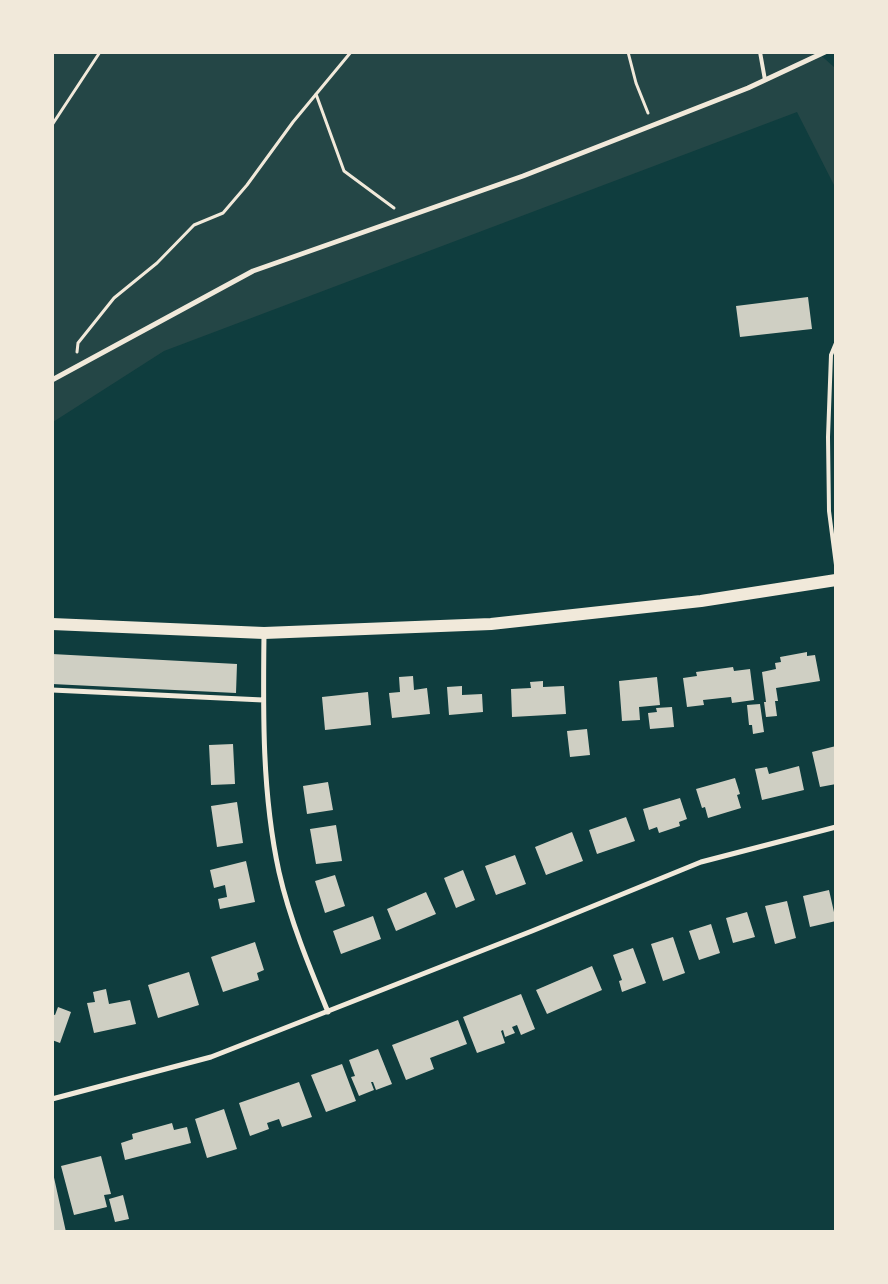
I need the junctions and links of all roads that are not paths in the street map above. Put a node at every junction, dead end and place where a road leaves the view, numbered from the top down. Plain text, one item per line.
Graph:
1 (760, 52) edge
2 (825, 52) edge
3 (765, 80) junction
4 (836, 343) edge
5 (52, 380) edge
6 (836, 565) edge
7 (836, 580) edge
8 (52, 624) edge
9 (264, 632) junction
10 (52, 690) edge
11 (263, 700) junction
12 (836, 827) edge
13 (328, 1012) junction
14 (52, 1099) edge

1 - 3 lane
2 - 3 street
3 - 5 street
4 - 6 lane
7 - 9 main road
8 - 9 main road
9 - 11 street
10 - 11 street
11 - 13 street
12 - 13 street
13 - 14 street

